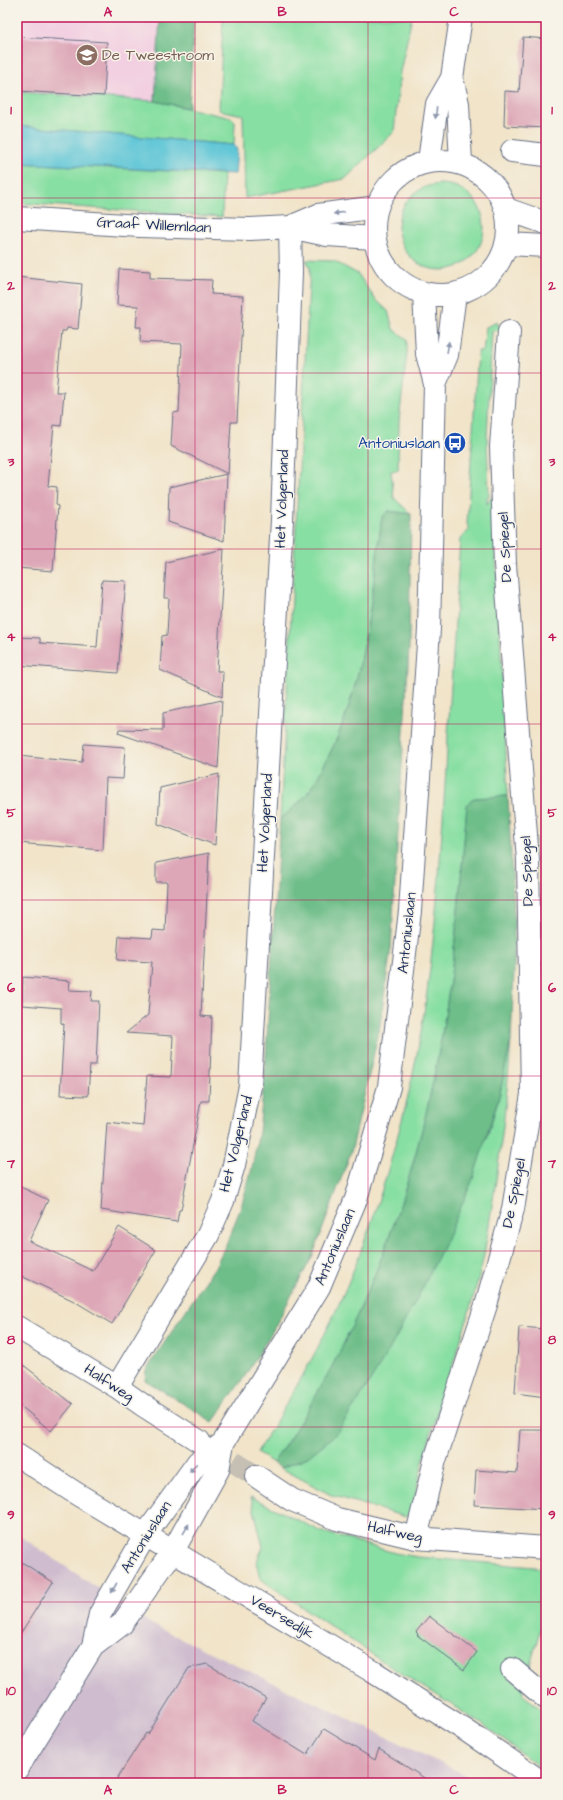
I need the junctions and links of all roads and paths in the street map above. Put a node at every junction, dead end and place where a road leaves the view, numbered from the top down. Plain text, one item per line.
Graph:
1 (461, 17) edge
2 (452, 78) junction
3 (512, 151) dead end
4 (546, 154) edge
5 (429, 161) junction
6 (461, 163) junction
7 (377, 207) junction
8 (506, 209) junction
9 (17, 218) edge
10 (546, 223) edge
11 (290, 227) junction
12 (374, 238) junction
13 (507, 244) junction
14 (546, 246) edge
15 (424, 293) junction
16 (455, 294) junction
17 (509, 332) dead end
18 (435, 384) junction
19 (17, 1327) edge
20 (117, 1387) junction
21 (199, 1441) tunnel mouth
22 (224, 1443) junction
23 (17, 1456) edge
24 (256, 1476) tunnel mouth
25 (146, 1534) junction
26 (416, 1538) junction
27 (546, 1548) edge
28 (172, 1551) junction
29 (93, 1646) junction
30 (512, 1670) dead end
31 (546, 1698) edge
32 (17, 1768) edge
33 (544, 1783) edge

1 - 2 street
2 -> 5 street
2 - 6 street
3 - 4 street
5 - 6 street
5 - 7 street
6 - 8 street
7 -> 11 street, Graaf Willemlaan
7 - 12 street
8 - 10 street
8 - 13 street
9 - 11 street, Graaf Willemlaan
11 - 12 street, Graaf Willemlaan
11 - 20 street, Het Volgerland
12 - 15 street
13 - 14 street
13 - 16 street
15 - 16 street
15 - 18 street, Antoniuslaan
18 -> 16 street, Antoniuslaan
17 - 26 street, De Spiegel
18 - 22 street, Antoniuslaan
19 - 20 street, Halfweg
20 - 21 street, Halfweg
22 -> 25 street, Antoniuslaan
28 -> 22 street, Antoniuslaan
23 - 25 street, Veersedijk
24 - 26 street, Halfweg
25 - 28 street, Veersedijk
25 -> 29 street, Antoniuslaan
26 - 27 street, Halfweg
28 - 29 street, Antoniuslaan
28 - 33 street, Veersedijk
29 - 32 street, Antoniuslaan
30 - 31 street

